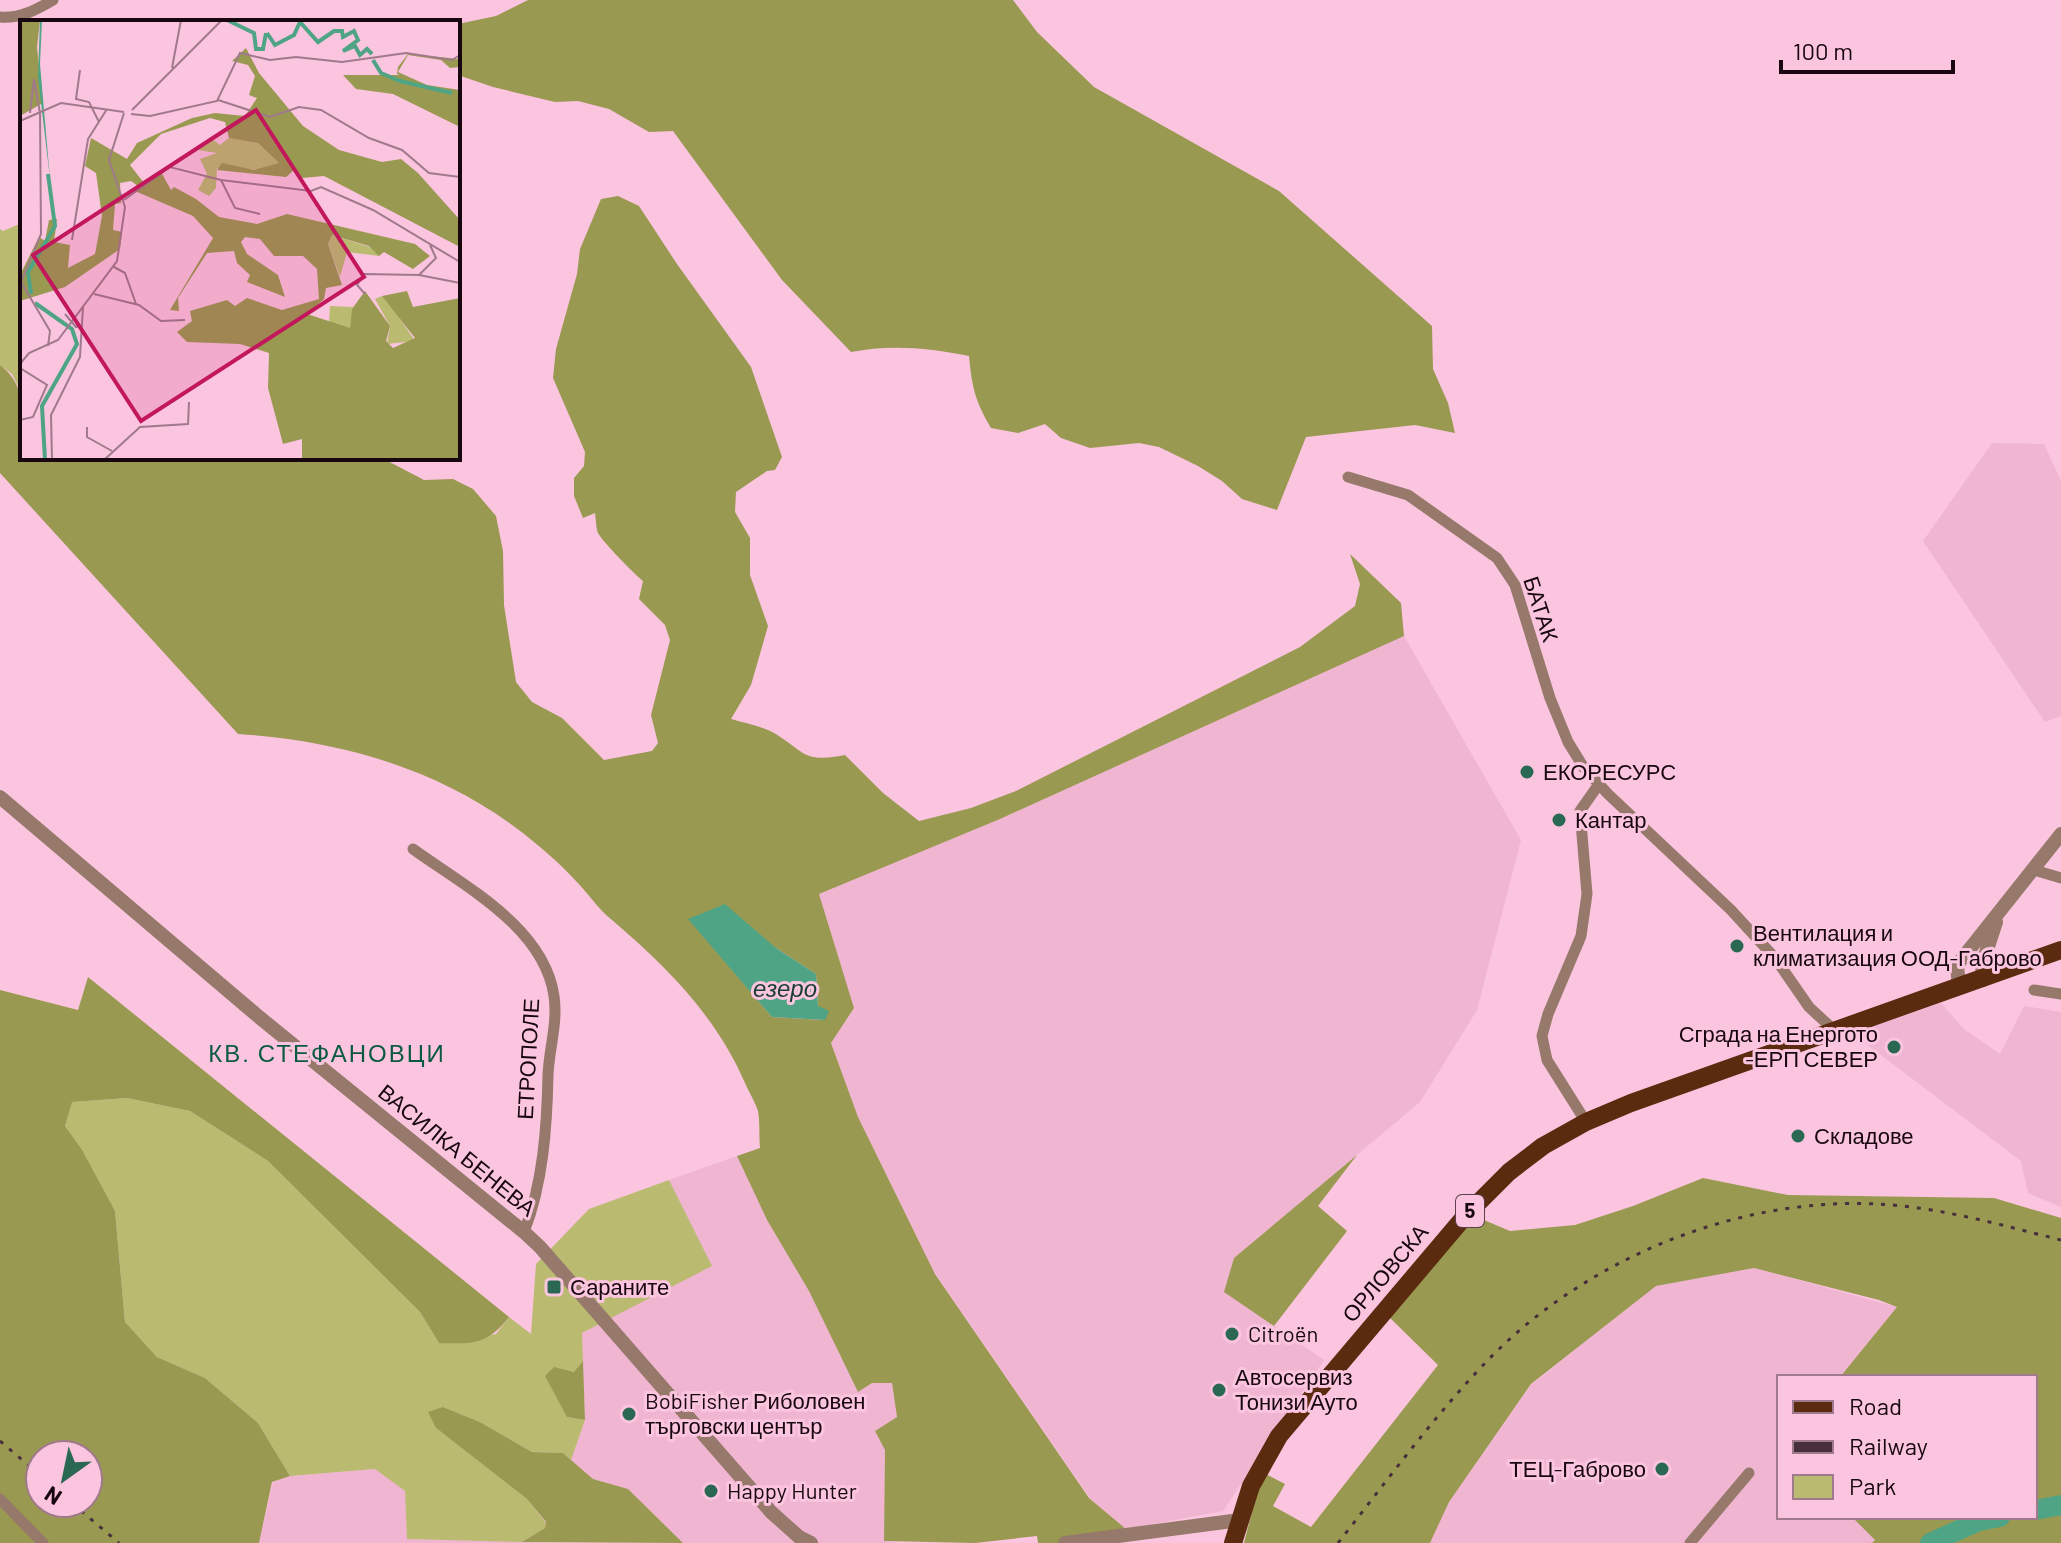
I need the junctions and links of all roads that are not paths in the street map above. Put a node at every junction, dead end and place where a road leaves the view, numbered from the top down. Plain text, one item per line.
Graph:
1 (53, 0) edge
2 (0, 17) edge
3 (1348, 477) dead end
4 (1599, 784) junction
5 (0, 797) edge
6 (2061, 834) edge
7 (413, 849) dead end
8 (2034, 870) junction
9 (2061, 878) edge
10 (1997, 917) junction
11 (2061, 950) edge
12 (1983, 980) junction
13 (1959, 987) junction
14 (2034, 990) dead end
15 (2061, 994) edge
16 (1835, 1031) junction
17 (1586, 1122) junction
18 (524, 1232) junction
19 (1749, 1473) dead end
20 (0, 1499) edge
21 (1240, 1520) junction
22 (43, 1543) edge
23 (811, 1543) edge
24 (1065, 1543) edge
25 (1233, 1543) edge
26 (1690, 1543) edge

1 - 2 street
3 - 4 street, БАТАК
4 - 16 street, БАТАК
4 - 17 street
5 - 18 street, ВАСИЛКА БЕНЕВА
6 - 8 street
7 - 18 street, ЕТРОПОЛЕ
8 - 9 street
8 - 10 street
10 - 12 street
10 - 13 street
11 - 12 main road, 5
12 - 13 main road, ОРЛОВСКА / 5
13 - 16 main road, ОРЛОВСКА / 5
14 - 15 street
16 - 17 main road, ОРЛОВСКА / 5
17 - 21 main road, ОРЛОВСКА / 5
18 - 23 street, ВАСИЛКА БЕНЕВА
19 - 26 street
20 - 22 street
21 - 24 street
21 - 25 main road, ОРЛОВСКА / 5

